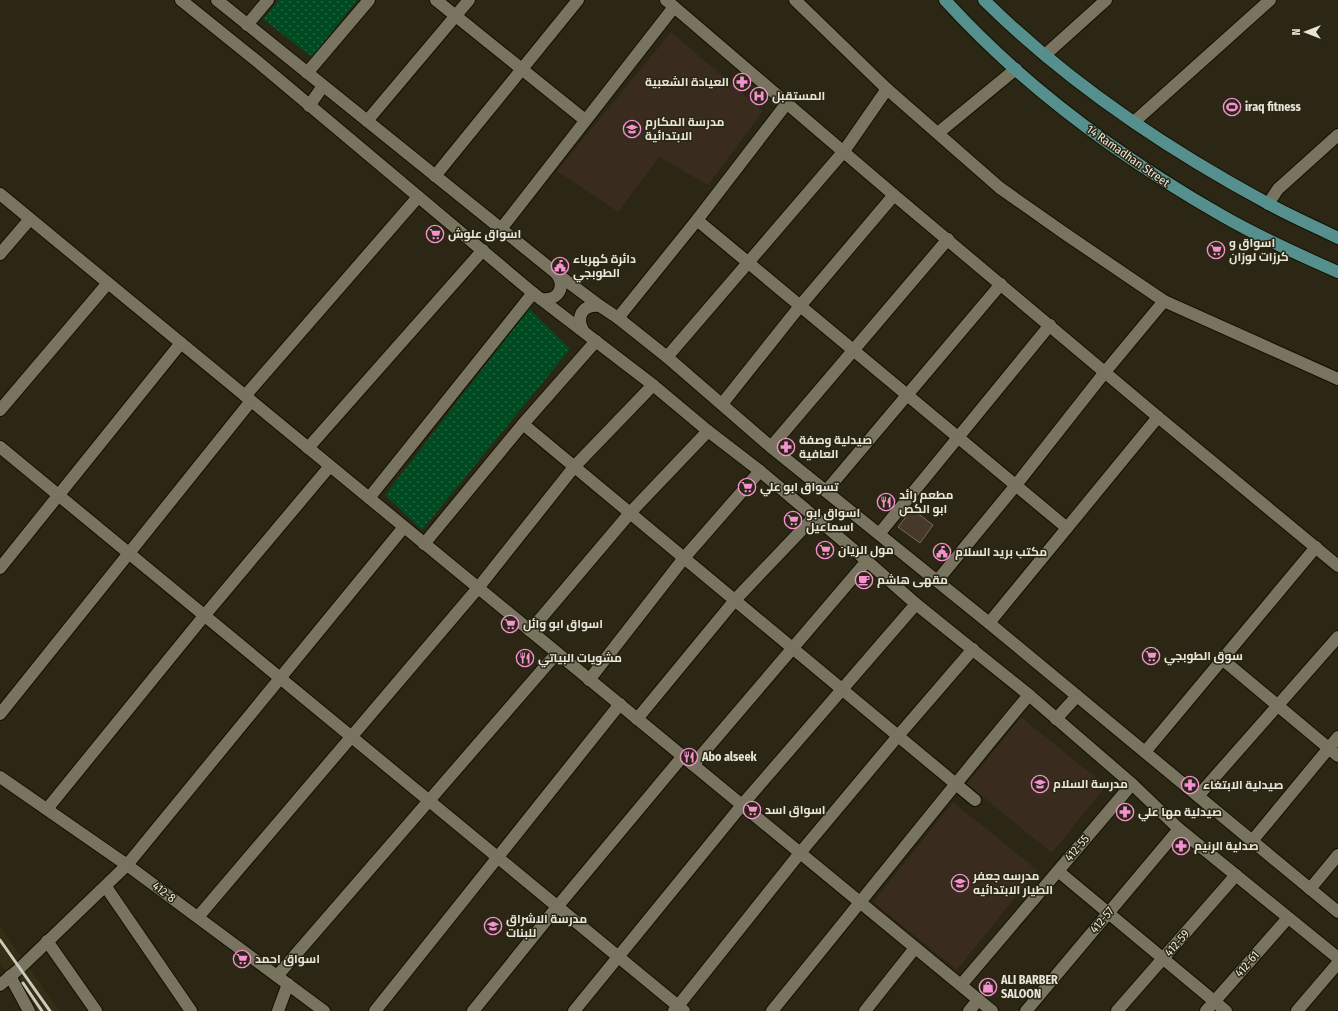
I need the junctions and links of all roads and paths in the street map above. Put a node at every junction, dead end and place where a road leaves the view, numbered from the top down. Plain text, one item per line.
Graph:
1 (181, 0) edge
2 (217, 0) edge
3 (268, 0) edge
4 (369, 0) edge
5 (436, 0) edge
6 (469, 0) edge
7 (578, 0) edge
8 (794, 0) edge
9 (945, 0) edge
10 (984, 0) edge
11 (1106, 0) edge
12 (1270, 0) edge
13 (670, 3) edge
14 (456, 16) junction
15 (248, 25) junction
16 (1045, 55) junction
17 (522, 69) junction
18 (1016, 69) junction
19 (307, 73) junction
20 (324, 86) junction
21 (887, 89) junction
22 (787, 103) junction
23 (308, 106) junction
24 (586, 120) junction
25 (367, 121) junction
26 (1134, 122) junction
27 (938, 133) junction
28 (1338, 136) edge
29 (844, 151) junction
30 (435, 176) junction
31 (0, 194) edge
32 (894, 195) junction
33 (418, 197) junction
34 (1268, 204) junction
35 (30, 219) junction
36 (697, 220) junction
37 (501, 229) junction
38 (1338, 238) edge
39 (948, 239) junction
40 (483, 250) junction
41 (0, 254) edge
42 (748, 262) junction
43 (1338, 272) edge
44 (556, 273) junction
45 (108, 283) junction
46 (1001, 284) junction
47 (537, 296) junction
48 (1164, 301) junction
49 (600, 306) junction
50 (800, 306) junction
51 (618, 318) junction
52 (1050, 325) junction
53 (584, 332) junction
54 (596, 341) junction
55 (181, 343) junction
56 (854, 350) junction
57 (667, 356) junction
58 (1105, 372) junction
59 (1338, 379) edge
60 (653, 385) junction
61 (907, 395) junction
62 (248, 399) junction
63 (722, 404) junction
64 (0, 410) edge
65 (1158, 417) junction
66 (523, 424) junction
67 (708, 431) junction
68 (958, 437) junction
69 (0, 447) edge
70 (771, 447) junction
71 (308, 448) junction
72 (330, 466) junction
73 (574, 467) junction
74 (760, 471) junction
75 (1016, 485) junction
76 (826, 491) junction
77 (58, 495) junction
78 (369, 498) junction
79 (630, 513) junction
80 (815, 516) junction
81 (404, 527) junction
82 (1067, 528) junction
83 (879, 534) junction
84 (424, 544) junction
85 (1316, 547) junction
86 (128, 553) junction
87 (684, 558) junction
88 (867, 561) junction
89 (1338, 566) edge
90 (0, 568) edge
91 (937, 581) junction
92 (478, 588) junction
93 (735, 600) junction
94 (916, 604) junction
95 (204, 616) junction
96 (989, 623) junction
97 (530, 631) junction
98 (1338, 637) edge
99 (792, 648) junction
100 (973, 648) junction
101 (557, 653) junction
102 (1222, 659) junction
103 (280, 678) junction
104 (589, 680) junction
105 (842, 690) junction
106 (1029, 695) junction
107 (1077, 696) junction
108 (620, 704) junction
109 (1278, 706) junction
110 (0, 714) edge
111 (637, 719) junction
112 (1056, 719) junction
113 (898, 736) junction
114 (352, 737) junction
115 (1338, 737) edge
116 (1145, 752) junction
117 (1333, 752) edge
118 (683, 756) junction
119 (693, 765) junction
120 (0, 777) edge
121 (955, 783) junction
122 (1132, 784) junction
123 (1198, 796) junction
124 (975, 800) dead end
125 (429, 801) junction
126 (742, 805) junction
127 (47, 809) junction
128 (1179, 829) junction
129 (1252, 841) junction
130 (800, 853) junction
131 (1338, 855) edge
132 (498, 858) junction
133 (127, 865) junction
134 (1058, 871) junction
135 (1236, 875) junction
136 (106, 887) junction
137 (1310, 889) junction
138 (860, 903) junction
139 (557, 907) junction
140 (1338, 912) edge
141 (1108, 913) junction
142 (198, 917) junction
143 (1288, 918) junction
144 (47, 941) junction
145 (915, 948) junction
146 (619, 958) junction
147 (1163, 958) junction
148 (1338, 958) edge
149 (1338, 963) edge
150 (10, 976) junction
151 (277, 976) junction
152 (288, 984) junction
153 (0, 985) edge
154 (961, 985) junction
155 (978, 1000) junction
156 (1214, 1001) junction
157 (679, 1009) edge
158 (29, 1011) edge
159 (96, 1011) edge
160 (192, 1011) edge
161 (278, 1011) edge
162 (324, 1011) edge
163 (375, 1011) edge
164 (473, 1011) edge
165 (574, 1011) edge
166 (772, 1011) edge
167 (865, 1011) edge
168 (969, 1011) edge
169 (992, 1011) edge
170 (1026, 1011) edge
171 (1117, 1011) edge
172 (1206, 1011) edge
173 (1226, 1011) edge
174 (1297, 1011) edge

1 - 23 street
2 - 15 street
3 - 15 street
4 - 19 street
5 - 14 street
6 - 14 street
7 - 17 street
8 - 21 street
9 - 18 main road, 14 Ramadhan Street
10 - 16 main road
11 - 16 street
12 - 26 street
13 - 22 street
13 - 24 street
14 - 17 street
14 - 25 street
15 - 19 street
16 - 26 main road
17 - 24 street
17 - 30 street
18 - 27 street
18 - 43 main road, 14 Ramadhan Street
19 - 20 street
20 - 23 street
20 - 25 street
21 - 27 street
21 - 29 street
22 - 29 street
22 - 36 street
23 - 33 street
24 - 37 street
25 - 30 street
26 - 34 main road
27 - 48 street
28 - 34 street
29 - 32 street
29 - 42 street
30 - 37 street
31 - 35 street
32 - 39 street
32 - 50 street
33 - 40 street
33 - 62 street
34 - 38 main road
35 - 41 street
35 - 45 street
36 - 42 street
36 - 51 street
37 - 44 street
39 - 46 street
39 - 56 street
40 - 47 street
40 - 71 street
42 - 50 street
42 - 57 street
44 - 47 street
44 - 49 street
45 - 55 street
45 - 64 street
46 - 52 street
46 - 61 street
47 - 53 street
47 - 78 street
48 - 58 street
48 - 59 street
49 - 51 street
49 - 53 street
50 - 56 street
50 - 63 street
51 - 57 street
52 - 58 street
52 - 68 street
53 - 54 street
54 - 60 street
54 - 66 street
55 - 62 street
55 - 77 street
56 - 61 street
56 - 70 street
57 - 63 street
58 - 65 street
58 - 75 street
60 - 67 street
60 - 73 street
61 - 68 street
61 - 76 street
62 - 71 street
62 - 86 street
63 - 70 street
65 - 82 street
65 - 85 street
66 - 73 street
66 - 84 street
67 - 74 street
67 - 79 street
68 - 75 street
68 - 83 street
69 - 77 street
70 - 76 street
71 - 72 street
72 - 78 street
72 - 95 street
73 - 79 street
73 - 92 street
74 - 80 street
74 - 87 street
75 - 82 street
75 - 91 street
76 - 83 street
77 - 86 street
77 - 90 street
78 - 81 street
79 - 87 street
79 - 97 street
80 - 88 street
80 - 93 street
81 - 84 street
81 - 103 street
82 - 96 street
83 - 91 street
84 - 92 street
85 - 89 street
85 - 102 street
86 - 95 street
86 - 110 street
87 - 93 street
87 - 104 street
88 - 94 street
88 - 99 street
91 - 96 street
92 - 97 street
92 - 114 street
93 - 99 street
93 - 111 street
94 - 100 street
94 - 105 street
95 - 103 street
95 - 127 street
96 - 107 street
97 - 101 street
98 - 109 street
99 - 105 street
99 - 119 street
100 - 106 street
100 - 113 street
101 - 104 street
101 - 125 street
102 - 109 street
102 - 116 street
103 - 114 street
103 - 133 street
104 - 108 street
105 - 113 street
105 - 126 street
106 - 112 street
106 - 121 street
107 - 112 street
107 - 116 street
108 - 111 street
108 - 132 street
109 - 117 street
109 - 123 street
111 - 118 street
112 - 122 street
113 - 121 street
113 - 130 street
114 - 125 street
114 - 142 street
115 - 117 street
116 - 123 street
117 - 129 street
118 - 119 street
118 - 139 street
119 - 126 street
120 - 127 street, 412-8
121 - 124 street
121 - 138 street
122 - 128 street
122 - 134 street, 412-55
123 - 129 street
125 - 132 street
125 - 151 street
126 - 130 street
126 - 146 street
127 - 133 street, 412-8
128 - 135 street
128 - 141 street, 412-57
129 - 137 street
130 - 138 street
130 - 157 street
131 - 137 street
132 - 139 street
132 - 163 street
133 - 136 street
133 - 142 street, 412-8
134 - 141 street
134 - 154 street, 412-55
135 - 143 street
135 - 147 street, 412-59
136 - 144 street
136 - 160 street
137 - 140 street
138 - 145 street
138 - 166 street
139 - 146 street
139 - 164 street
141 - 147 street
141 - 170 street, 412-57
142 - 151 street, 412-8
143 - 148 street
143 - 156 street, 412-61
144 - 150 street
144 - 159 street
145 - 154 street
145 - 167 street
146 - 157 street
146 - 165 street
147 - 156 street
147 - 171 street, 412-59
149 - 174 street
150 - 153 street
150 - 158 street
151 - 152 street, 412-8
152 - 161 street
152 - 162 street, 412-8
154 - 155 street
155 - 168 street
155 - 169 street
156 - 172 street, 412-61
156 - 173 street

